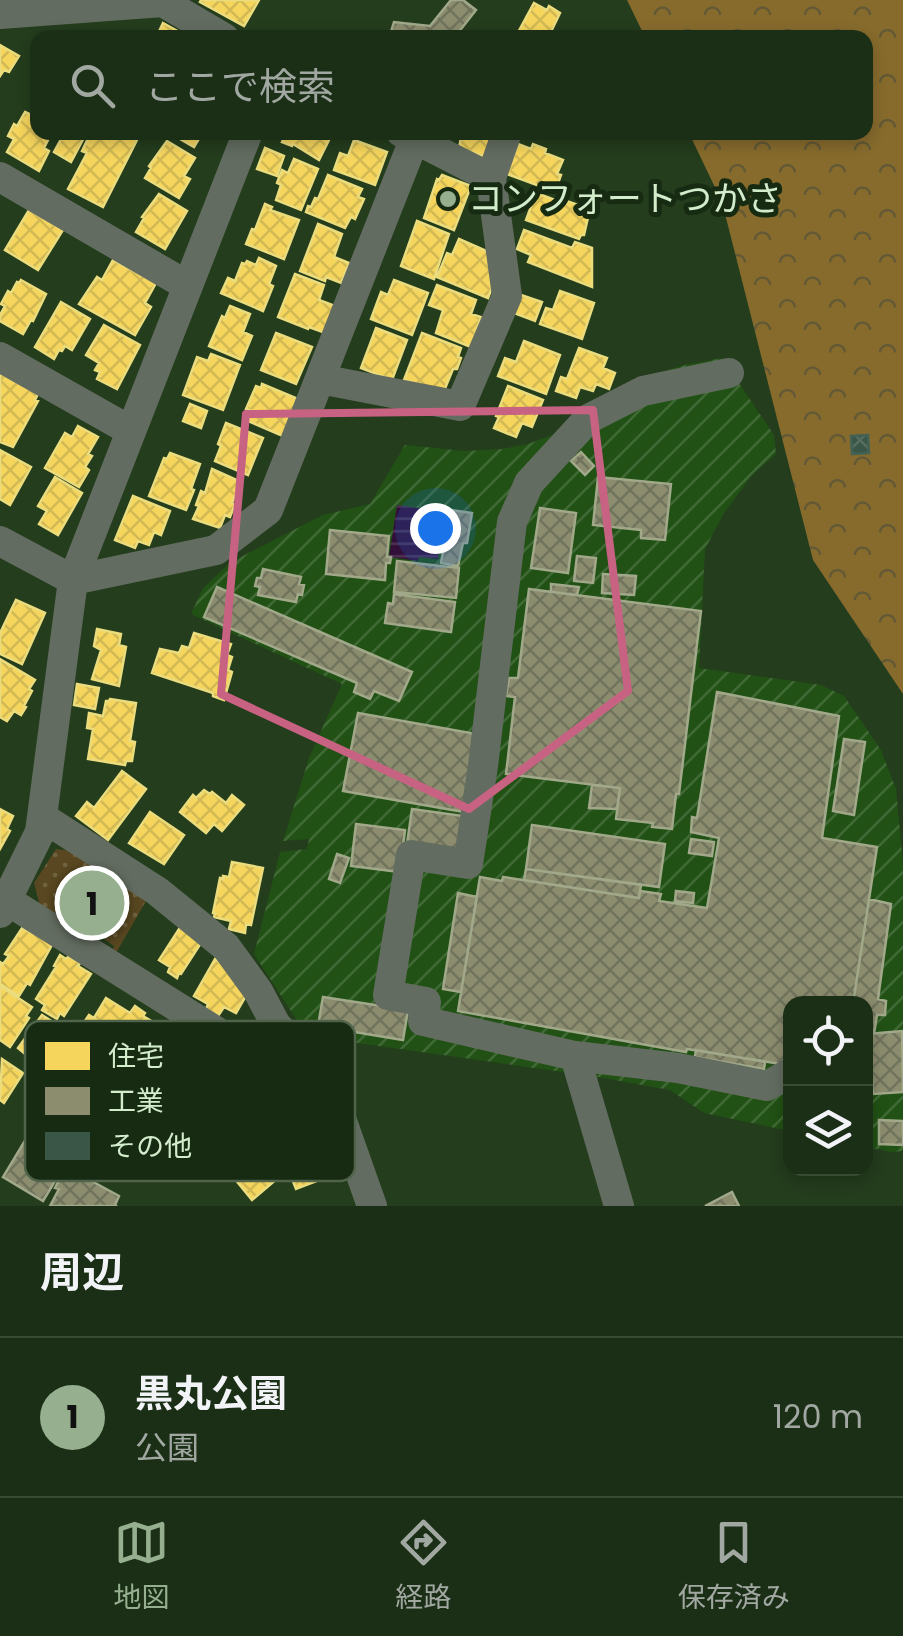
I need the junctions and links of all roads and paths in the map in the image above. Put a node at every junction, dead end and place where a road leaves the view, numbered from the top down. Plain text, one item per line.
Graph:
1 (164, 1) edge
2 (0, 14) edge
3 (211, 30) edge
4 (245, 140) edge
5 (410, 140) edge
6 (421, 140) edge
7 (503, 140) edge
8 (0, 177) edge
9 (491, 178) junction
10 (188, 286) junction
11 (0, 357) edge
12 (729, 373) dead end
13 (320, 380) junction
14 (131, 431) junction
15 (0, 541) edge
16 (73, 580) junction
17 (42, 817) junction
18 (2, 903) edge
19 (195, 1021) edge
20 (274, 1021) edge
21 (577, 1062) junction
22 (783, 1078) edge
23 (355, 1159) edge
24 (372, 1206) edge
25 (619, 1206) edge

1 - 2 street
1 - 3 street
4 - 10 street
5 - 13 street
6 - 9 street
7 - 9 street
8 - 10 street
9 - 13 street
10 - 14 street
11 - 14 street
12 - 21 street
13 - 16 street
14 - 16 street
15 - 16 street
16 - 17 street
17 - 18 street
17 - 20 street
18 - 19 street
21 - 22 street
21 - 25 street
23 - 24 street

